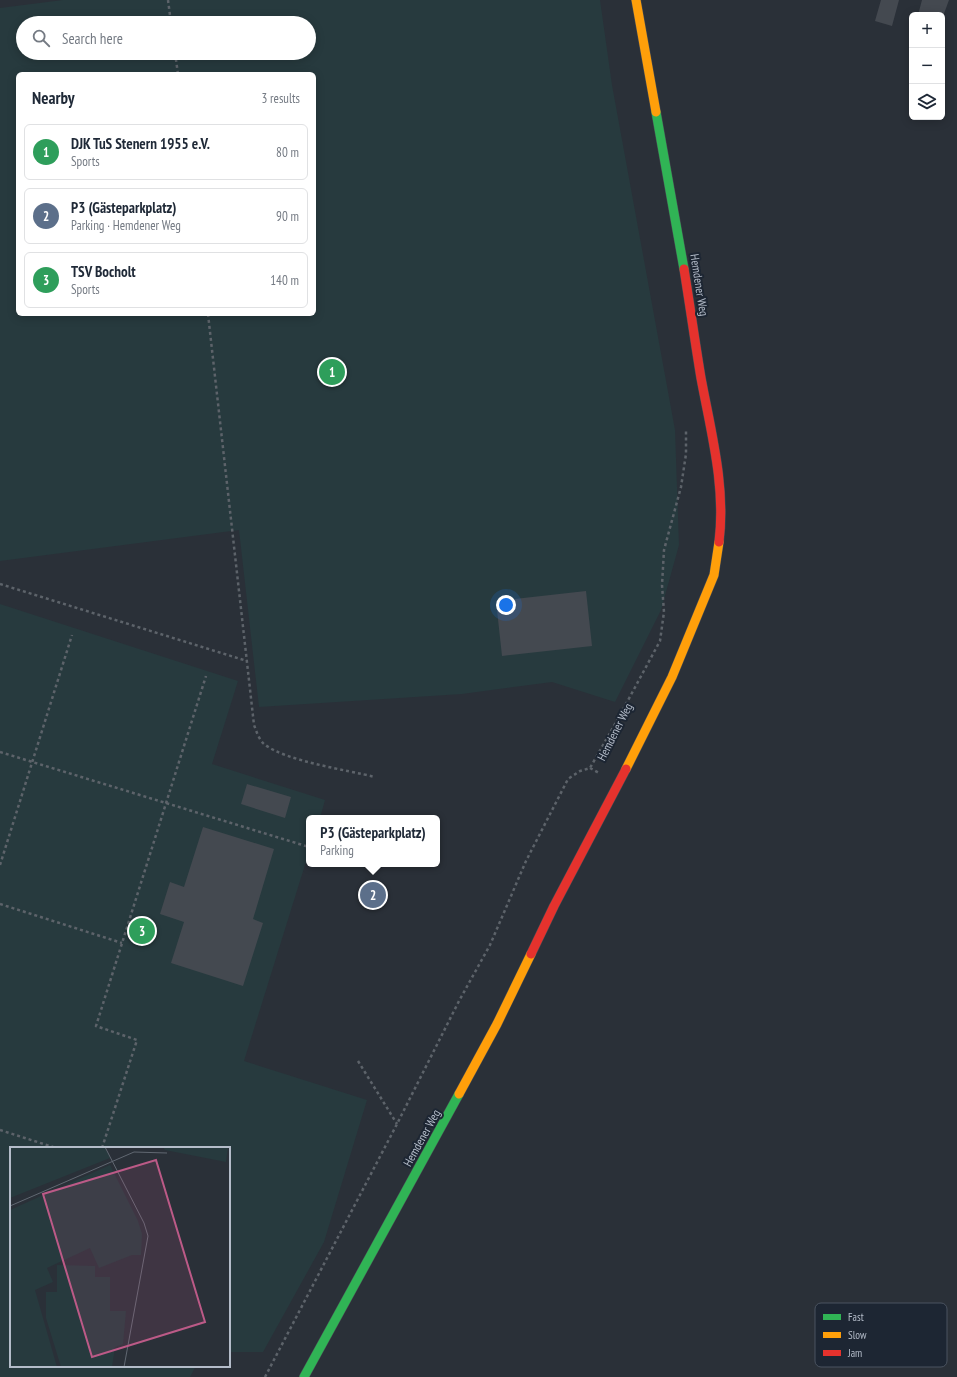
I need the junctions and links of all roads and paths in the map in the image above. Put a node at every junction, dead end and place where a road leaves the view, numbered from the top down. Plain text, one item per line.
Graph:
1 (168, 0) edge
2 (636, 0) edge
3 (170, 16) edge
4 (176, 60) edge
5 (178, 72) edge
6 (208, 316) edge
7 (686, 425) dead end
8 (714, 575) junction
9 (0, 584) edge
10 (72, 635) dead end
11 (674, 647) dead end
12 (247, 661) junction
13 (206, 676) dead end
14 (0, 752) edge
15 (32, 762) junction
16 (375, 777) dead end
17 (166, 803) junction
18 (586, 827) dead end
19 (306, 846) edge
20 (0, 866) edge
21 (0, 904) edge
22 (554, 906) junction
23 (122, 943) junction
24 (358, 1061) dead end
25 (397, 1124) junction
26 (0, 1130) edge
27 (53, 1147) edge
28 (102, 1147) edge
29 (264, 1377) edge
30 (304, 1377) edge

1 - 3 path
2 - 8 street, Hemdener Weg
4 - 5 path
6 - 12 path
7 - 25 path
8 - 11 street, Hemdener Weg
8 - 22 street, Hemdener Weg
9 - 12 path
10 - 15 path
12 - 16 path
13 - 17 path
14 - 15 path
15 - 17 path
15 - 20 path
17 - 19 path
17 - 23 path
18 - 22 street, Hemdener Weg
21 - 23 path
22 - 30 street, Hemdener Weg
23 - 28 path
24 - 25 path
25 - 29 path
26 - 27 path

